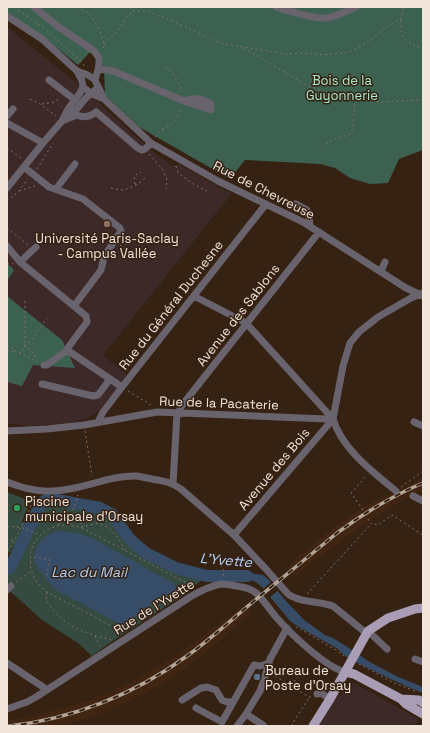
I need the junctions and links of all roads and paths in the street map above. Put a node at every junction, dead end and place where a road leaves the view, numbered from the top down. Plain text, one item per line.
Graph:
1 (14, 7) edge
2 (34, 7) edge
3 (77, 7) edge
4 (129, 7) edge
5 (276, 7) edge
6 (356, 7) edge
7 (402, 7) edge
8 (135, 11) junction
9 (7, 16) edge
10 (401, 20) junction
11 (104, 44) junction
12 (244, 47) junction
13 (423, 49) edge
14 (102, 52) dead end
15 (91, 76) junction
16 (49, 80) dead end
17 (98, 87) junction
18 (65, 92) junction
19 (92, 94) junction
20 (355, 98) junction
21 (30, 99) dead end
22 (104, 99) junction
23 (75, 100) junction
24 (423, 100) edge
25 (184, 101) dead end
26 (40, 104) junction
27 (12, 109) dead end
28 (7, 116) edge
29 (62, 121) junction
30 (7, 123) edge
31 (162, 129) dead end
32 (54, 141) dead end
33 (151, 143) junction
34 (43, 144) junction
35 (326, 144) dead end
36 (7, 148) edge
37 (145, 149) junction
38 (175, 157) junction
39 (25, 164) junction
40 (75, 164) dead end
41 (35, 170) dead end
42 (141, 172) dead end
43 (31, 176) dead end
44 (146, 177) dead end
45 (45, 184) junction
46 (135, 185) junction
47 (7, 188) edge
48 (110, 188) dead end
49 (56, 189) junction
50 (166, 189) dead end
51 (19, 191) junction
52 (207, 192) dead end
53 (7, 200) edge
54 (266, 204) junction
55 (296, 204) dead end
56 (310, 226) junction
57 (7, 228) edge
58 (319, 232) junction
59 (115, 241) junction
60 (7, 246) edge
61 (35, 248) joint
62 (131, 253) dead end
63 (20, 262) junction
64 (385, 262) dead end
65 (381, 271) junction
66 (422, 294) edge
67 (194, 296) junction
68 (26, 301) dead end
69 (74, 306) junction
70 (47, 318) dead end
71 (246, 323) junction
72 (7, 344) edge
73 (24, 346) junction
74 (7, 350) edge
75 (68, 350) junction
76 (18, 353) junction
77 (44, 365) dead end
78 (110, 379) junction
79 (42, 384) dead end
80 (124, 388) junction
81 (157, 412) junction
82 (178, 414) junction
83 (333, 419) junction
84 (98, 422) junction
85 (414, 422) dead end
86 (423, 426) edge
87 (84, 428) dead end
88 (7, 431) edge
89 (371, 470) junction
90 (423, 471) edge
91 (92, 480) dead end
92 (7, 482) edge
93 (173, 484) junction
94 (396, 492) joint
95 (78, 493) dead end
96 (36, 494) dead end
97 (413, 496) dead end
98 (423, 501) edge
99 (363, 510) dead end
100 (26, 511) dead end
101 (28, 512) junction
102 (71, 517) junction
103 (368, 519) dead end
104 (371, 524) junction
105 (59, 526) junction
106 (70, 526) junction
107 (7, 527) edge
108 (21, 527) junction
109 (80, 527) junction
110 (86, 527) junction
111 (40, 535) junction
112 (234, 535) junction
113 (423, 536) edge
114 (7, 538) edge
115 (14, 541) junction
116 (125, 550) junction
117 (7, 551) edge
118 (34, 556) dead end
119 (220, 565) dead end
120 (32, 571) junction
121 (46, 578) dead end
122 (223, 580) dead end
123 (9, 588) edge
124 (196, 589) junction
125 (47, 592) junction
126 (304, 596) dead end
127 (423, 608) edge
128 (291, 629) junction
129 (124, 632) dead end
130 (367, 632) junction
131 (94, 635) junction
132 (111, 640) dead end
133 (101, 647) dead end
134 (388, 649) dead end
135 (415, 659) dead end
136 (352, 660) junction
137 (423, 662) edge
138 (7, 663) edge
139 (271, 666) junction
140 (368, 669) junction
141 (345, 672) junction
142 (373, 673) dead end
143 (297, 677) dead end
144 (292, 686) junction
145 (46, 690) junction
146 (416, 692) dead end
147 (317, 694) joint
148 (309, 697) junction
149 (330, 699) junction
150 (401, 699) junction
151 (182, 700) dead end
152 (233, 702) junction
153 (423, 703) edge
154 (196, 708) dead end
155 (7, 709) edge
156 (246, 714) junction
157 (423, 714) edge
158 (264, 725) edge
159 (237, 726) edge
160 (291, 726) edge
161 (313, 726) edge

1 - 15 path
2 - 15 street
3 - 11 path
4 - 8 path
5 - 6 street
7 - 10 path
8 - 11 path
8 - 12 path
9 - 15 street
10 - 12 path
10 - 13 path
11 - 14 path
12 - 20 path
15 - 17 street
15 - 17 street
15 - 19 street
15 - 23 street
15 - 25 street
16 - 18 street
17 - 19 street
17 - 22 street
18 - 23 street
18 - 26 path
19 - 22 street
19 - 29 street
20 - 24 path
20 - 35 path
21 - 26 path
22 - 33 street, Rue de Chevreuse
23 - 29 street
26 - 29 path
27 - 28 street
29 - 34 street
29 - 37 street
30 - 34 street
31 - 33 path
32 - 41 path
33 - 37 street
33 - 38 street, Rue de Chevreuse
34 - 39 street
36 - 39 path
37 - 50 path
38 - 52 path
38 - 54 street, Rue de Chevreuse
39 - 45 street
39 - 47 street
40 - 49 street
42 - 46 path
43 - 51 path
44 - 46 path
45 - 49 street
45 - 51 path
46 - 48 path
49 - 59 street
51 - 53 path
54 - 56 street, Rue de Chevreuse
54 - 67 street, Rue du Général Duchesne
55 - 56 street
56 - 58 street, Rue de Chevreuse
57 - 61 path
58 - 65 street, Rue de Chevreuse
58 - 71 street, Avenue des Sablons
59 - 62 path
59 - 69 street
60 - 63 street
61 - 63 street
63 - 69 street
64 - 65 street
65 - 66 street, Rue de Chevreuse
66 - 83 street
67 - 71 street
67 - 80 street, Rue du Général Duchesne
68 - 73 path
69 - 75 street
70 - 73 path
71 - 82 street, Avenue des Sablons
71 - 83 street
72 - 76 path
73 - 76 path
73 - 76 path
74 - 76 path
75 - 77 street
75 - 78 street
78 - 79 street
78 - 80 street
80 - 81 path
80 - 84 street, Rue du Général Duchesne
81 - 82 street, Rue de la Pacaterie
81 - 84 street, Rue de la Pacaterie
82 - 83 street, Rue de la Pacaterie
82 - 93 street, Avenue des Sablons
83 - 89 street
83 - 112 street, Avenue des Bois
84 - 88 street, Rue de la Pacaterie
85 - 86 street
87 - 91 path
89 - 94 street
89 - 99 path
90 - 94 path
92 - 93 street
93 - 112 street
95 - 102 path
96 - 101 path
97 - 98 street
100 - 101 path
101 - 108 path
102 - 105 path
102 - 106 path
102 - 110 path
103 - 104 path
104 - 113 path
104 - 126 path
105 - 106 path
105 - 111 path
106 - 109 path
107 - 108 path
108 - 111 path
108 - 115 path
109 - 110 path
109 - 116 path
110 - 116 path
111 - 120 path
112 - 130 street
114 - 115 path
115 - 117 path
116 - 124 path
118 - 121 path
119 - 122 path
120 - 123 path
120 - 125 path
124 - 128 street, Rue de l'Yvette
124 - 145 street, Rue de l'Yvette
125 - 129 path
125 - 131 path
127 - 130 main road
128 - 136 path
128 - 139 street
128 - 141 street, Rue de l'Yvette
130 - 134 street
130 - 136 main road
131 - 132 path
131 - 133 path
135 - 137 street
136 - 140 path
136 - 141 main road
138 - 145 street
139 - 144 path
139 - 152 street
139 - 156 street
140 - 142 path
140 - 146 path
141 - 149 main road
141 - 150 main road
143 - 144 path
144 - 148 path
145 - 155 street, Rue de l'Yvette
147 - 148 path
147 - 149 street
148 - 160 path
149 - 161 main road
150 - 153 main road
150 - 157 main road
151 - 152 street
152 - 154 street
156 - 158 street
156 - 159 street

